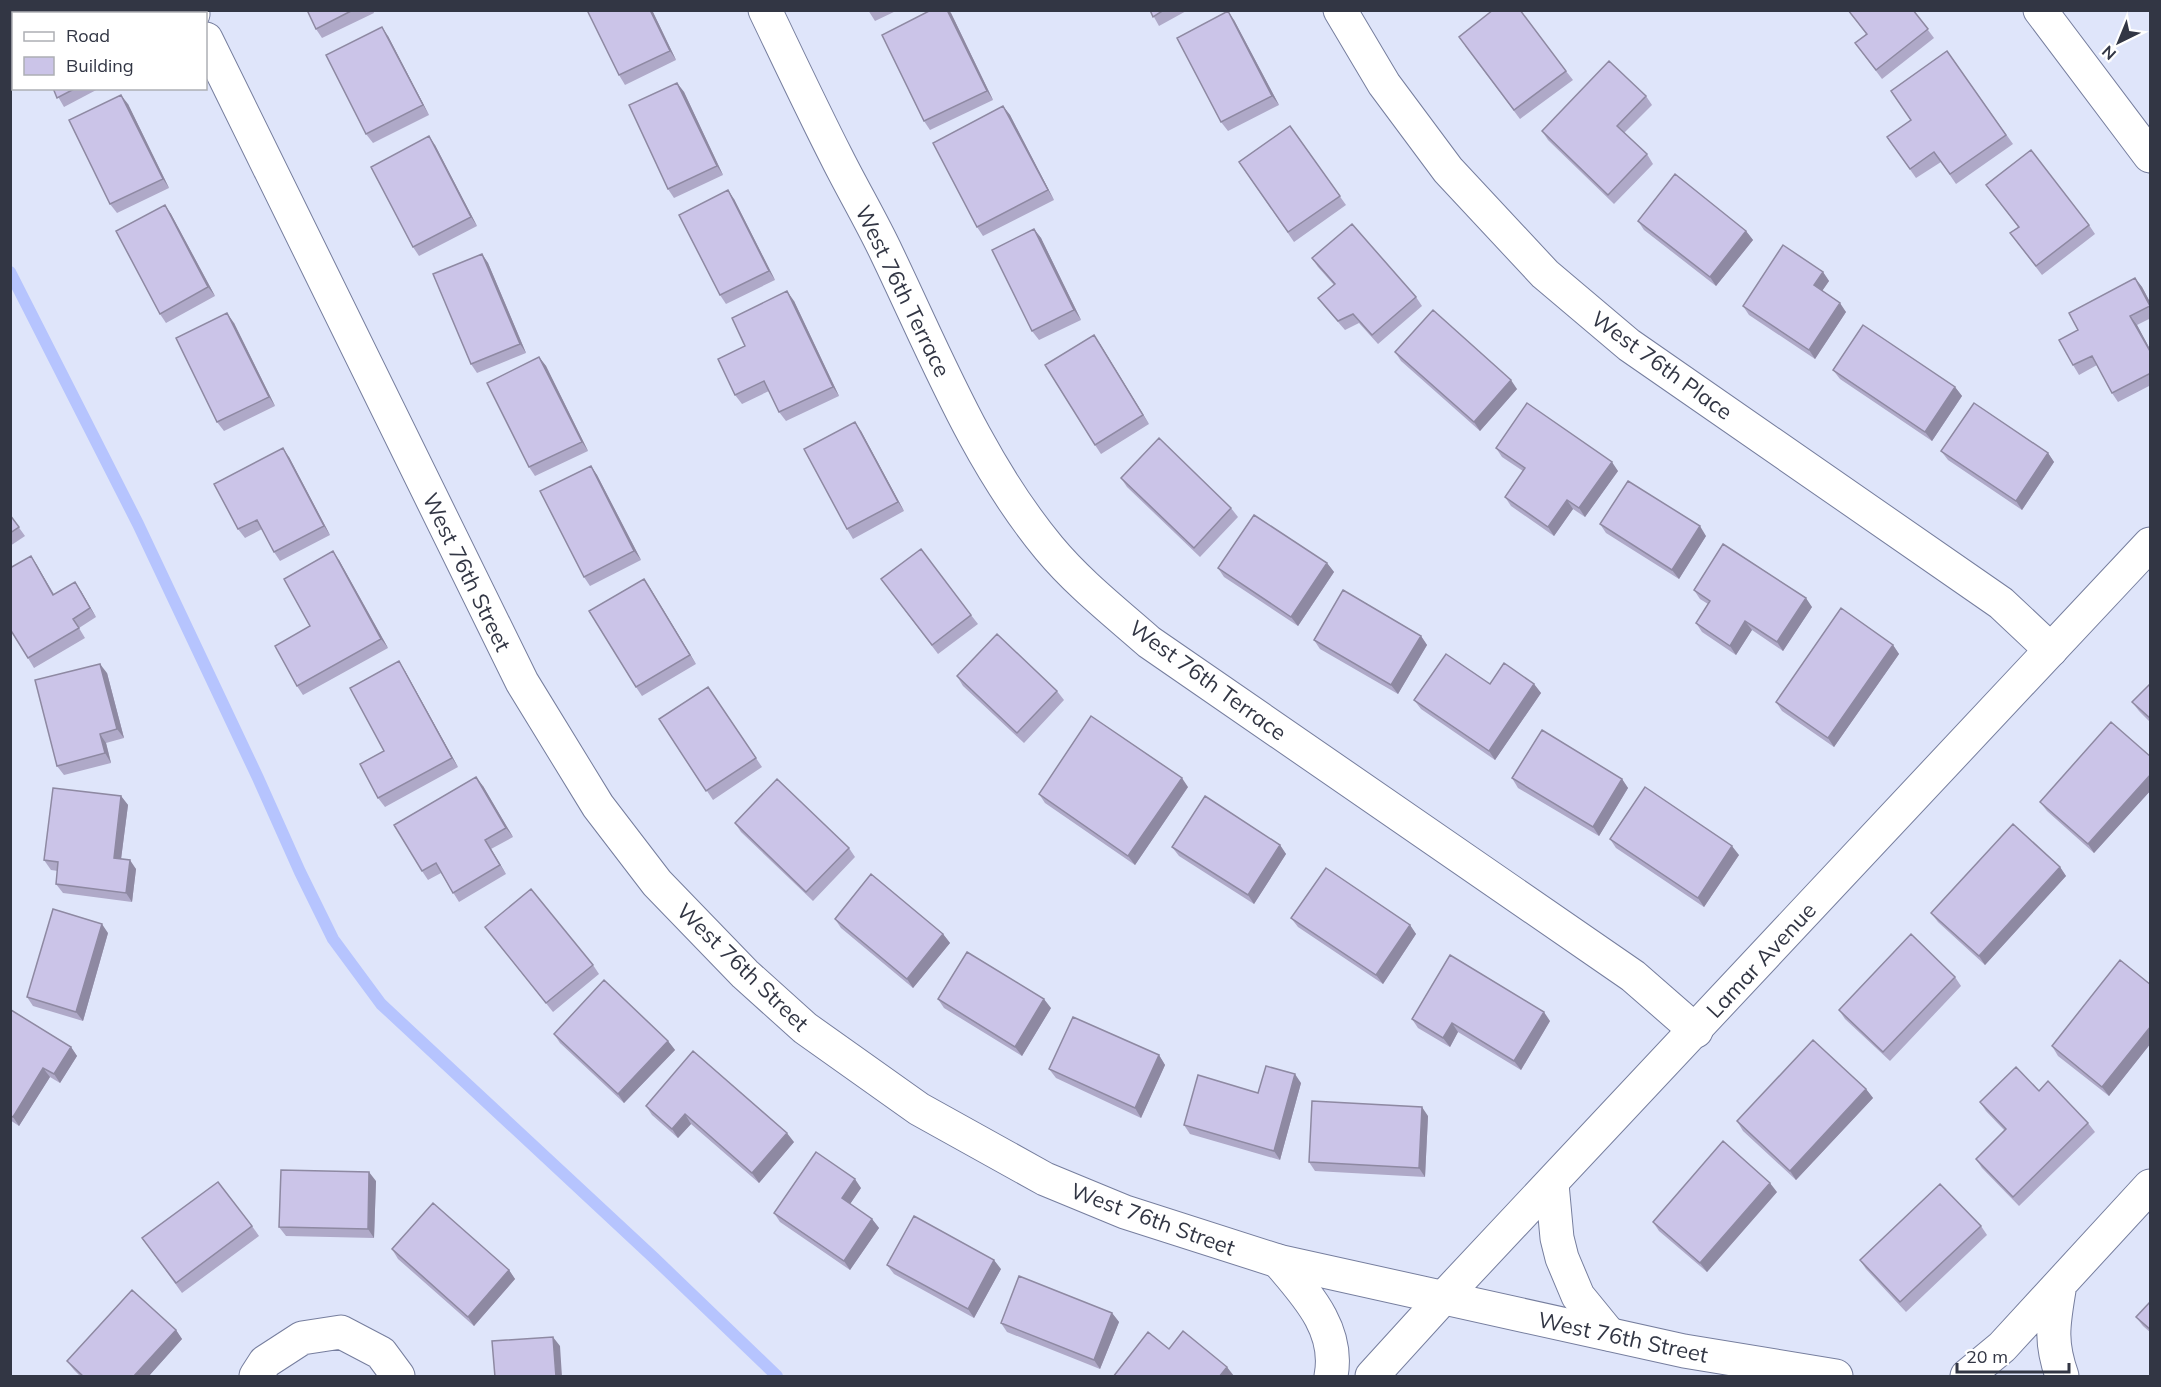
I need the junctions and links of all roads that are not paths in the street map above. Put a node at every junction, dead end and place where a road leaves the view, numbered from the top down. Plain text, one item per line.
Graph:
1 (765, 10) edge
2 (1340, 10) edge
3 (2040, 10) edge
4 (207, 41) edge
5 (2151, 156) edge
6 (2151, 544) edge
7 (2051, 650) junction
8 (1696, 1030) junction
9 (1552, 1184) junction
10 (2151, 1186) edge
11 (1278, 1261) junction
12 (2061, 1284) junction
13 (1443, 1298) junction
14 (1609, 1334) junction
15 (256, 1377) edge
16 (398, 1377) edge
17 (1331, 1377) edge
18 (1372, 1377) edge
19 (1836, 1377) edge
20 (1967, 1377) edge
21 (2062, 1377) edge

1 - 8 street, West 76th Terrace
2 - 7 street, West 76th Place
3 - 5 street
4 - 11 street, West 76th Street
6 - 7 street, Lamar Avenue
7 - 8 street, Lamar Avenue
8 - 9 street, Lamar Avenue
9 - 13 street, Lamar Avenue
9 - 14 street
10 - 12 street
11 - 13 street, West 76th Street
11 - 17 street
12 - 20 street
12 - 21 street
13 - 14 street, West 76th Street
13 - 18 street, Lamar Avenue
14 - 19 street, West 76th Street
15 - 16 street

